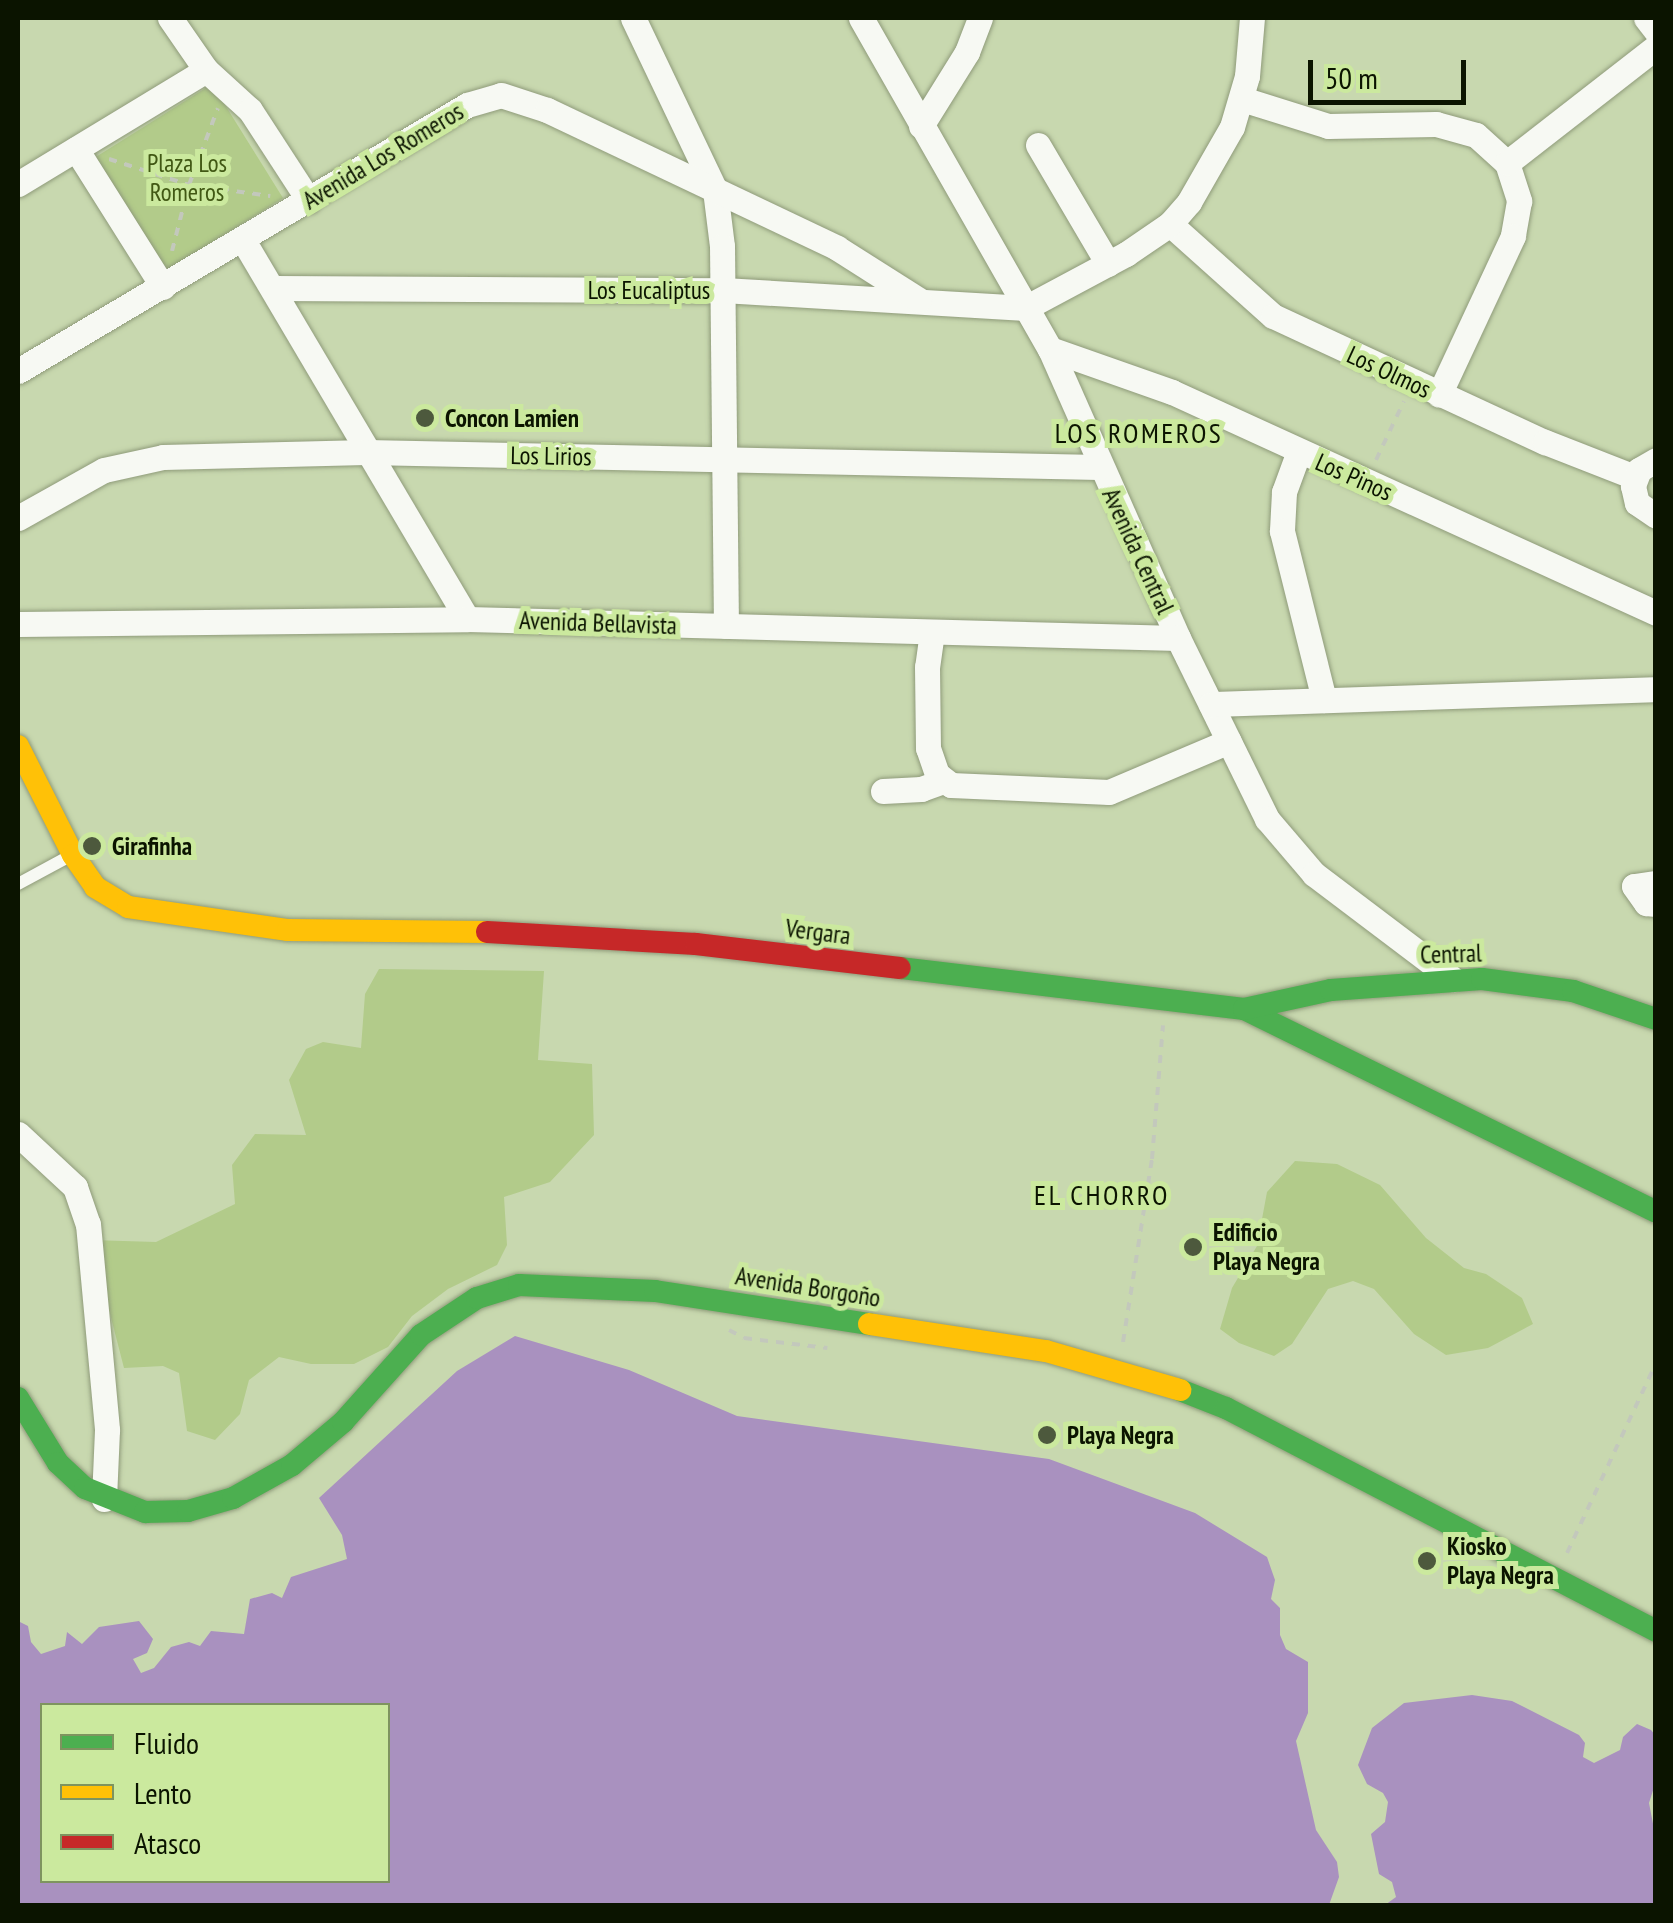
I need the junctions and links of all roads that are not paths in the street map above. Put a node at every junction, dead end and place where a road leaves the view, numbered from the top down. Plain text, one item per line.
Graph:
1 (170, 18) edge
2 (632, 18) edge
3 (861, 18) edge
4 (980, 18) edge
5 (1252, 18) edge
6 (1646, 18) edge
7 (1656, 31) edge
8 (1656, 47) edge
9 (216, 77) junction
10 (1242, 100) junction
11 (921, 126) junction
12 (1038, 145) dead end
13 (76, 148) junction
14 (1507, 162) junction
15 (18, 184) edge
16 (715, 190) junction
17 (309, 201) junction
18 (1170, 224) junction
19 (243, 240) junction
20 (1108, 264) junction
21 (163, 287) junction
22 (273, 288) junction
23 (723, 290) junction
24 (922, 302) junction
25 (1025, 308) junction
26 (1050, 349) junction
27 (18, 371) edge
28 (1438, 394) junction
29 (1299, 451) junction
30 (366, 452) junction
31 (724, 459) junction
32 (1656, 460) edge
33 (1099, 467) junction
34 (1635, 477) junction
35 (1656, 516) edge
36 (18, 518) edge
37 (1656, 613) edge
38 (467, 619) junction
39 (18, 624) edge
40 (726, 626) junction
41 (932, 632) junction
42 (1178, 638) junction
43 (1656, 689) edge
44 (1324, 700) junction
45 (1211, 704) junction
46 (1228, 740) junction
47 (18, 746) edge
48 (943, 781) junction
49 (883, 792) dead end
50 (73, 855) junction
51 (1656, 883) edge
52 (18, 884) edge
53 (1656, 904) edge
54 (1453, 979) junction
55 (1244, 1009) junction
56 (1656, 1019) edge
57 (18, 1134) edge
58 (1656, 1212) edge
59 (18, 1398) edge
60 (104, 1499) junction
61 (1656, 1631) edge

1 - 9 street
2 - 16 street
3 - 11 street, Avenida Central
4 - 11 street
5 - 10 street
6 - 7 street
8 - 14 street
9 - 13 street
9 - 17 street
10 - 14 street
10 - 18 street
11 - 25 street, Avenida Central
12 - 20 street
13 - 15 street
13 - 21 street
14 - 28 street
16 - 17 street, Avenida Los Romeros
16 - 23 street
16 - 24 street, Avenida Los Romeros
17 - 19 street, Avenida Los Romeros
18 - 20 street
18 - 28 street, Los Olmos
19 - 21 street, Avenida Los Romeros
19 - 22 street
20 - 25 street
21 - 27 street, Avenida Los Romeros
22 - 23 street, Los Eucaliptus
22 - 30 street
23 - 24 street, Los Eucaliptus
23 - 31 street
24 - 25 street, Los Eucaliptus
25 - 26 street, Avenida Central
26 - 29 street, Los Pinos
26 - 33 street, Avenida Central
28 - 34 street, Los Olmos
29 - 37 street, Los Pinos
29 - 44 street
30 - 31 street, Los Lirios
30 - 36 street, Los Lirios
30 - 38 street
31 - 33 street, Los Lirios
31 - 40 street
32 - 34 street
33 - 42 street, Avenida Central
34 - 35 street
38 - 39 street, Avenida Bellavista
38 - 40 street, Avenida Bellavista
40 - 41 street, Avenida Bellavista
41 - 42 street, Avenida Bellavista
41 - 48 street
42 - 45 street, Avenida Central
43 - 44 street
44 - 45 street
45 - 46 street, Avenida Central
46 - 48 street
46 - 54 street, Avenida Central
47 - 50 street, Vergara
48 - 49 street
50 - 52 lane
50 - 55 street, Vergara
51 - 53 street
54 - 55 street, Central
54 - 56 street, Central
55 - 58 street, Vergara
57 - 60 street
59 - 60 street, Avenida Borgoño
60 - 61 street, Avenida Borgoño

